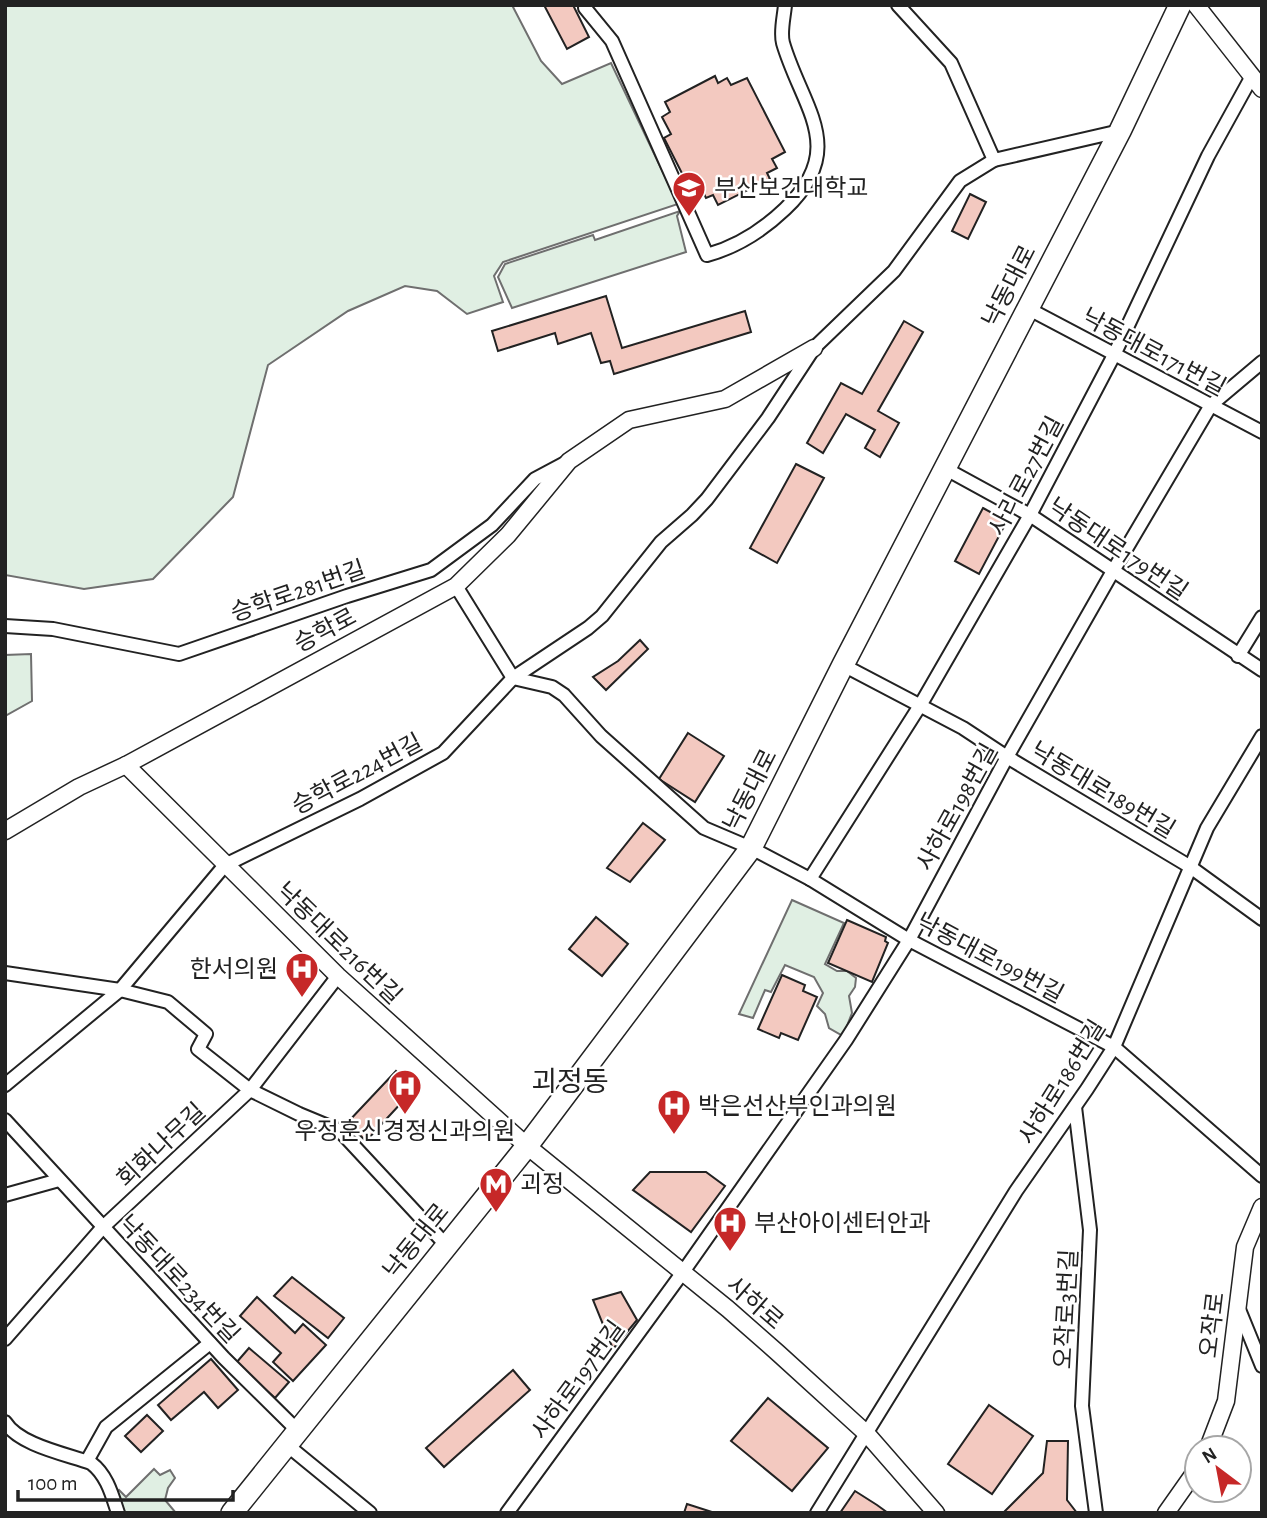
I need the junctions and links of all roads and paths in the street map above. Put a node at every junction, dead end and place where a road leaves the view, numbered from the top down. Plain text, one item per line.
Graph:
1 (785, 5) edge
2 (898, 5) edge
3 (1180, 5) edge
4 (1196, 5) edge
5 (585, 8) dead end
6 (1257, 84) edge
7 (1120, 131) junction
8 (994, 160) junction
9 (1027, 308) junction
10 (814, 348) junction
11 (1114, 355) junction
12 (1262, 362) edge
13 (1211, 405) junction
14 (1262, 432) edge
15 (569, 461) junction
16 (946, 469) junction
17 (1030, 515) junction
18 (1113, 571) junction
19 (456, 586) junction
20 (1262, 617) edge
21 (5, 626) edge
22 (1238, 656) junction
23 (843, 665) junction
24 (1262, 670) edge
25 (513, 678) junction
26 (921, 704) junction
27 (1262, 736) edge
28 (1007, 757) junction
29 (126, 765) junction
30 (5, 831) edge
31 (751, 848) junction
32 (225, 865) junction
33 (1189, 866) junction
34 (810, 879) junction
35 (1262, 919) edge
36 (909, 940) junction
37 (5, 973) edge
38 (338, 976) junction
39 (120, 990) junction
40 (1114, 1047) junction
41 (5, 1085) edge
42 (250, 1090) junction
43 (1075, 1107) junction
44 (5, 1120) edge
45 (527, 1146) junction
46 (1262, 1176) edge
47 (59, 1180) junction
48 (5, 1195) edge
49 (1262, 1207) edge
50 (103, 1227) junction
51 (446, 1245) junction
52 (683, 1272) junction
53 (1237, 1307) junction
54 (5, 1339) edge
55 (210, 1343) junction
56 (1262, 1366) edge
57 (5, 1422) edge
58 (867, 1434) junction
59 (1213, 1434) edge
60 (293, 1438) junction
61 (87, 1461) junction
62 (1183, 1488) edge
63 (118, 1513) edge
64 (232, 1513) edge
65 (370, 1513) edge
66 (507, 1513) edge
67 (817, 1513) edge
68 (936, 1513) edge
69 (1096, 1513) edge
70 (1166, 1513) edge

1 - 5 street
2 - 8 street
3 - 7 main road, 낙동대로
4 - 6 street
6 - 11 street, 사리로27번길
7 - 8 street, 승학로224번길
7 - 9 main road, 낙동대로
8 - 10 street, 승학로224번길
9 - 11 street, 낙동대로171번길
9 - 16 main road, 낙동대로
10 - 15 street, 승학로
10 - 25 street, 승학로224번길
11 - 13 street, 낙동대로171번길
11 - 17 street, 사리로27번길
12 - 13 street, 사하로198번길
13 - 14 street, 낙동대로171번길
13 - 18 street, 사하로198번길
15 - 19 street, 승학로
15 - 21 street, 승학로281번길
16 - 17 street, 낙동대로179번길
16 - 23 main road, 낙동대로
17 - 18 street, 낙동대로179번길
17 - 26 street, 사리로27번길
18 - 22 street, 낙동대로179번길
18 - 28 street, 사하로198번길
19 - 25 street
19 - 29 street, 승학로
20 - 22 street
22 - 24 street, 낙동대로179번길
23 - 26 street, 낙동대로189번길
23 - 31 main road, 낙동대로
25 - 31 street, 낙동대로199번길
25 - 32 street, 승학로224번길
26 - 28 street, 낙동대로189번길
26 - 34 street, 사리로27번길
27 - 33 street, 사하로186번길
28 - 33 street, 낙동대로189번길
28 - 36 street, 사하로198번길
29 - 30 street, 승학로
29 - 32 street, 낙동대로216번길
31 - 34 street, 낙동대로199번길
31 - 45 main road, 낙동대로
32 - 38 street, 낙동대로216번길
32 - 39 street, 승학로224번길
33 - 35 street, 낙동대로189번길
33 - 40 street, 사하로186번길
34 - 36 street, 낙동대로199번길
36 - 40 street, 낙동대로199번길
36 - 52 street, 사하로198번길
37 - 39 street
38 - 42 street, 회화나무길
38 - 45 street, 낙동대로216번길
39 - 41 street, 승학로224번길
39 - 42 street
40 - 43 street, 사하로186번길
40 - 46 street, 낙동대로199번길
42 - 50 street, 회화나무길
42 - 51 street
43 - 58 street, 사하로186번길
43 - 69 street, 오작로3번길
44 - 47 street, 낙동대로234번길
45 - 51 main road, 낙동대로
45 - 52 street, 사하로
47 - 48 street
47 - 50 street, 낙동대로234번길
49 - 53 street, 오작로
50 - 54 street, 회화나무길
50 - 55 street, 낙동대로234번길
51 - 60 main road, 낙동대로
52 - 58 street, 사하로
52 - 66 street, 사하로197번길
53 - 56 street
53 - 59 street, 오작로
55 - 60 street, 낙동대로234번길
55 - 61 street
57 - 61 street
58 - 67 street, 사하로186번길
58 - 68 street, 사하로
60 - 64 main road, 낙동대로
60 - 65 street, 낙동대로234번길
61 - 63 street
62 - 70 street

